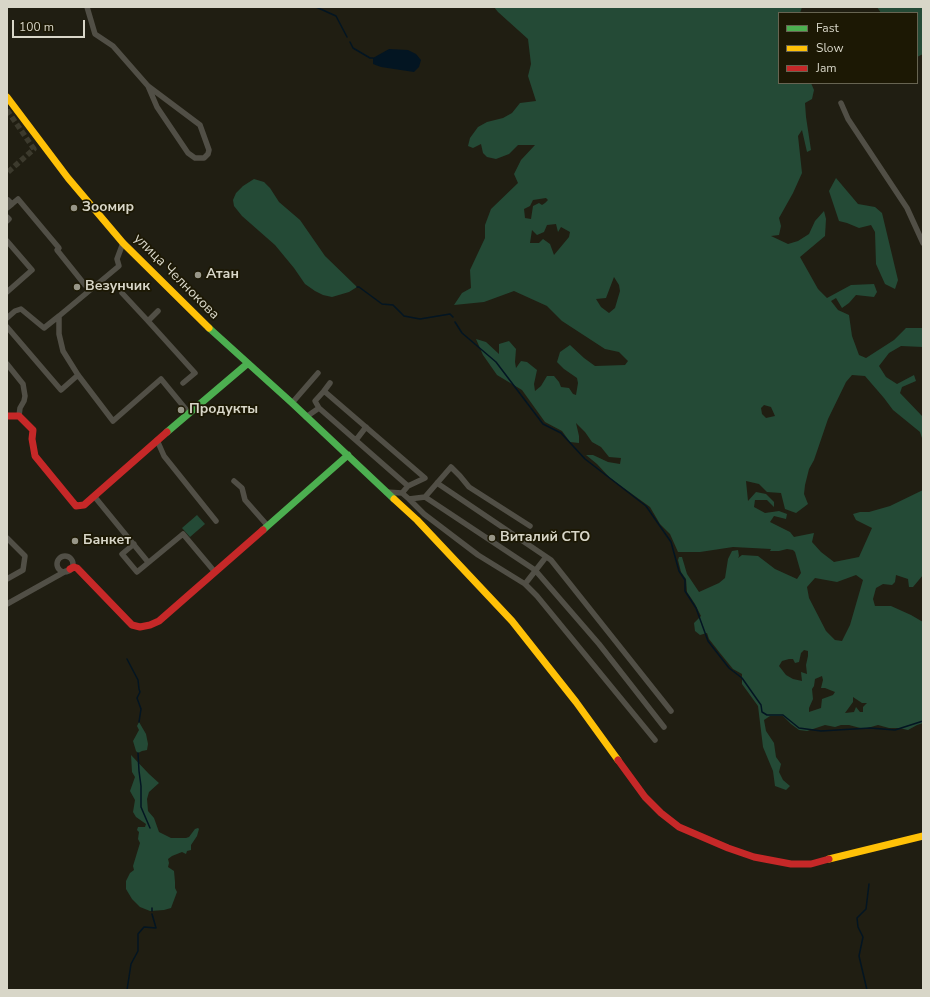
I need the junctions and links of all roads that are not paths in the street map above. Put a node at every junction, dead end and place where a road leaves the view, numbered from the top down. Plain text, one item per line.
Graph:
1 (86, 7) edge
2 (148, 86) junction
3 (7, 97) edge
4 (842, 103) dead end
5 (9, 204) edge
6 (7, 217) edge
7 (7, 221) edge
8 (7, 241) edge
9 (123, 243) junction
10 (923, 243) edge
11 (85, 285) dead end
12 (7, 292) edge
13 (122, 293) dead end
14 (158, 311) dead end
15 (59, 316) junction
16 (7, 318) edge
17 (148, 322) junction
18 (7, 327) edge
19 (7, 364) edge
20 (247, 364) junction
21 (318, 373) dead end
22 (78, 375) junction
23 (330, 383) dead end
24 (183, 384) dead end
25 (324, 391) junction
26 (292, 403) junction
27 (319, 408) junction
28 (189, 413) junction
29 (7, 416) edge
30 (19, 416) junction
31 (306, 417) junction
32 (366, 427) junction
33 (157, 440) junction
34 (356, 440) junction
35 (348, 455) junction
36 (234, 481) dead end
37 (437, 483) junction
38 (408, 486) junction
39 (386, 492) junction
40 (402, 493) junction
41 (94, 496) junction
42 (425, 496) junction
43 (409, 499) junction
44 (216, 521) dead end
45 (267, 526) junction
46 (530, 526) dead end
47 (7, 538) edge
48 (134, 544) junction
49 (546, 557) junction
50 (148, 562) junction
51 (68, 570) joint
52 (535, 570) junction
53 (214, 572) junction
54 (7, 579) edge
55 (526, 584) junction
56 (7, 604) edge
57 (671, 711) dead end
58 (664, 728) dead end
59 (655, 740) dead end
60 (923, 836) edge

1 - 2 street
2 - 2 street
3 - 9 main road, улица Челнокова
4 - 10 street
5 - 11 street
6 - 7 street
8 - 12 street
9 - 15 street
9 - 20 main road, улица Челнокова
13 - 17 street
14 - 17 street
15 - 16 street
15 - 22 street
17 - 24 street
18 - 22 street
19 - 30 street
20 - 26 main road, улица Челнокова
20 - 28 main road
21 - 26 street
22 - 28 street
23 - 25 street
25 - 27 street
25 - 32 street
26 - 31 main road, улица Челнокова
27 - 31 street
27 - 34 street
28 - 33 main road
29 - 30 main road
30 - 41 main road
31 - 35 main road, улица Челнокова
32 - 34 street
32 - 38 street
33 - 41 main road
33 - 44 street
34 - 38 street
35 - 39 main road, улица Челнокова
35 - 45 main road
36 - 45 street
37 - 42 street
37 - 46 street
37 - 49 street
38 - 40 street
39 - 40 street
39 - 60 main road, улица Челнокова
40 - 43 street
41 - 48 street
42 - 43 street
42 - 52 street
43 - 55 street
45 - 53 main road
47 - 54 street
48 - 50 street
48 - 50 street
49 - 52 street
49 - 57 street
50 - 53 street
51 - 53 main road
51 - 56 street
52 - 55 street
52 - 58 street
55 - 59 street

